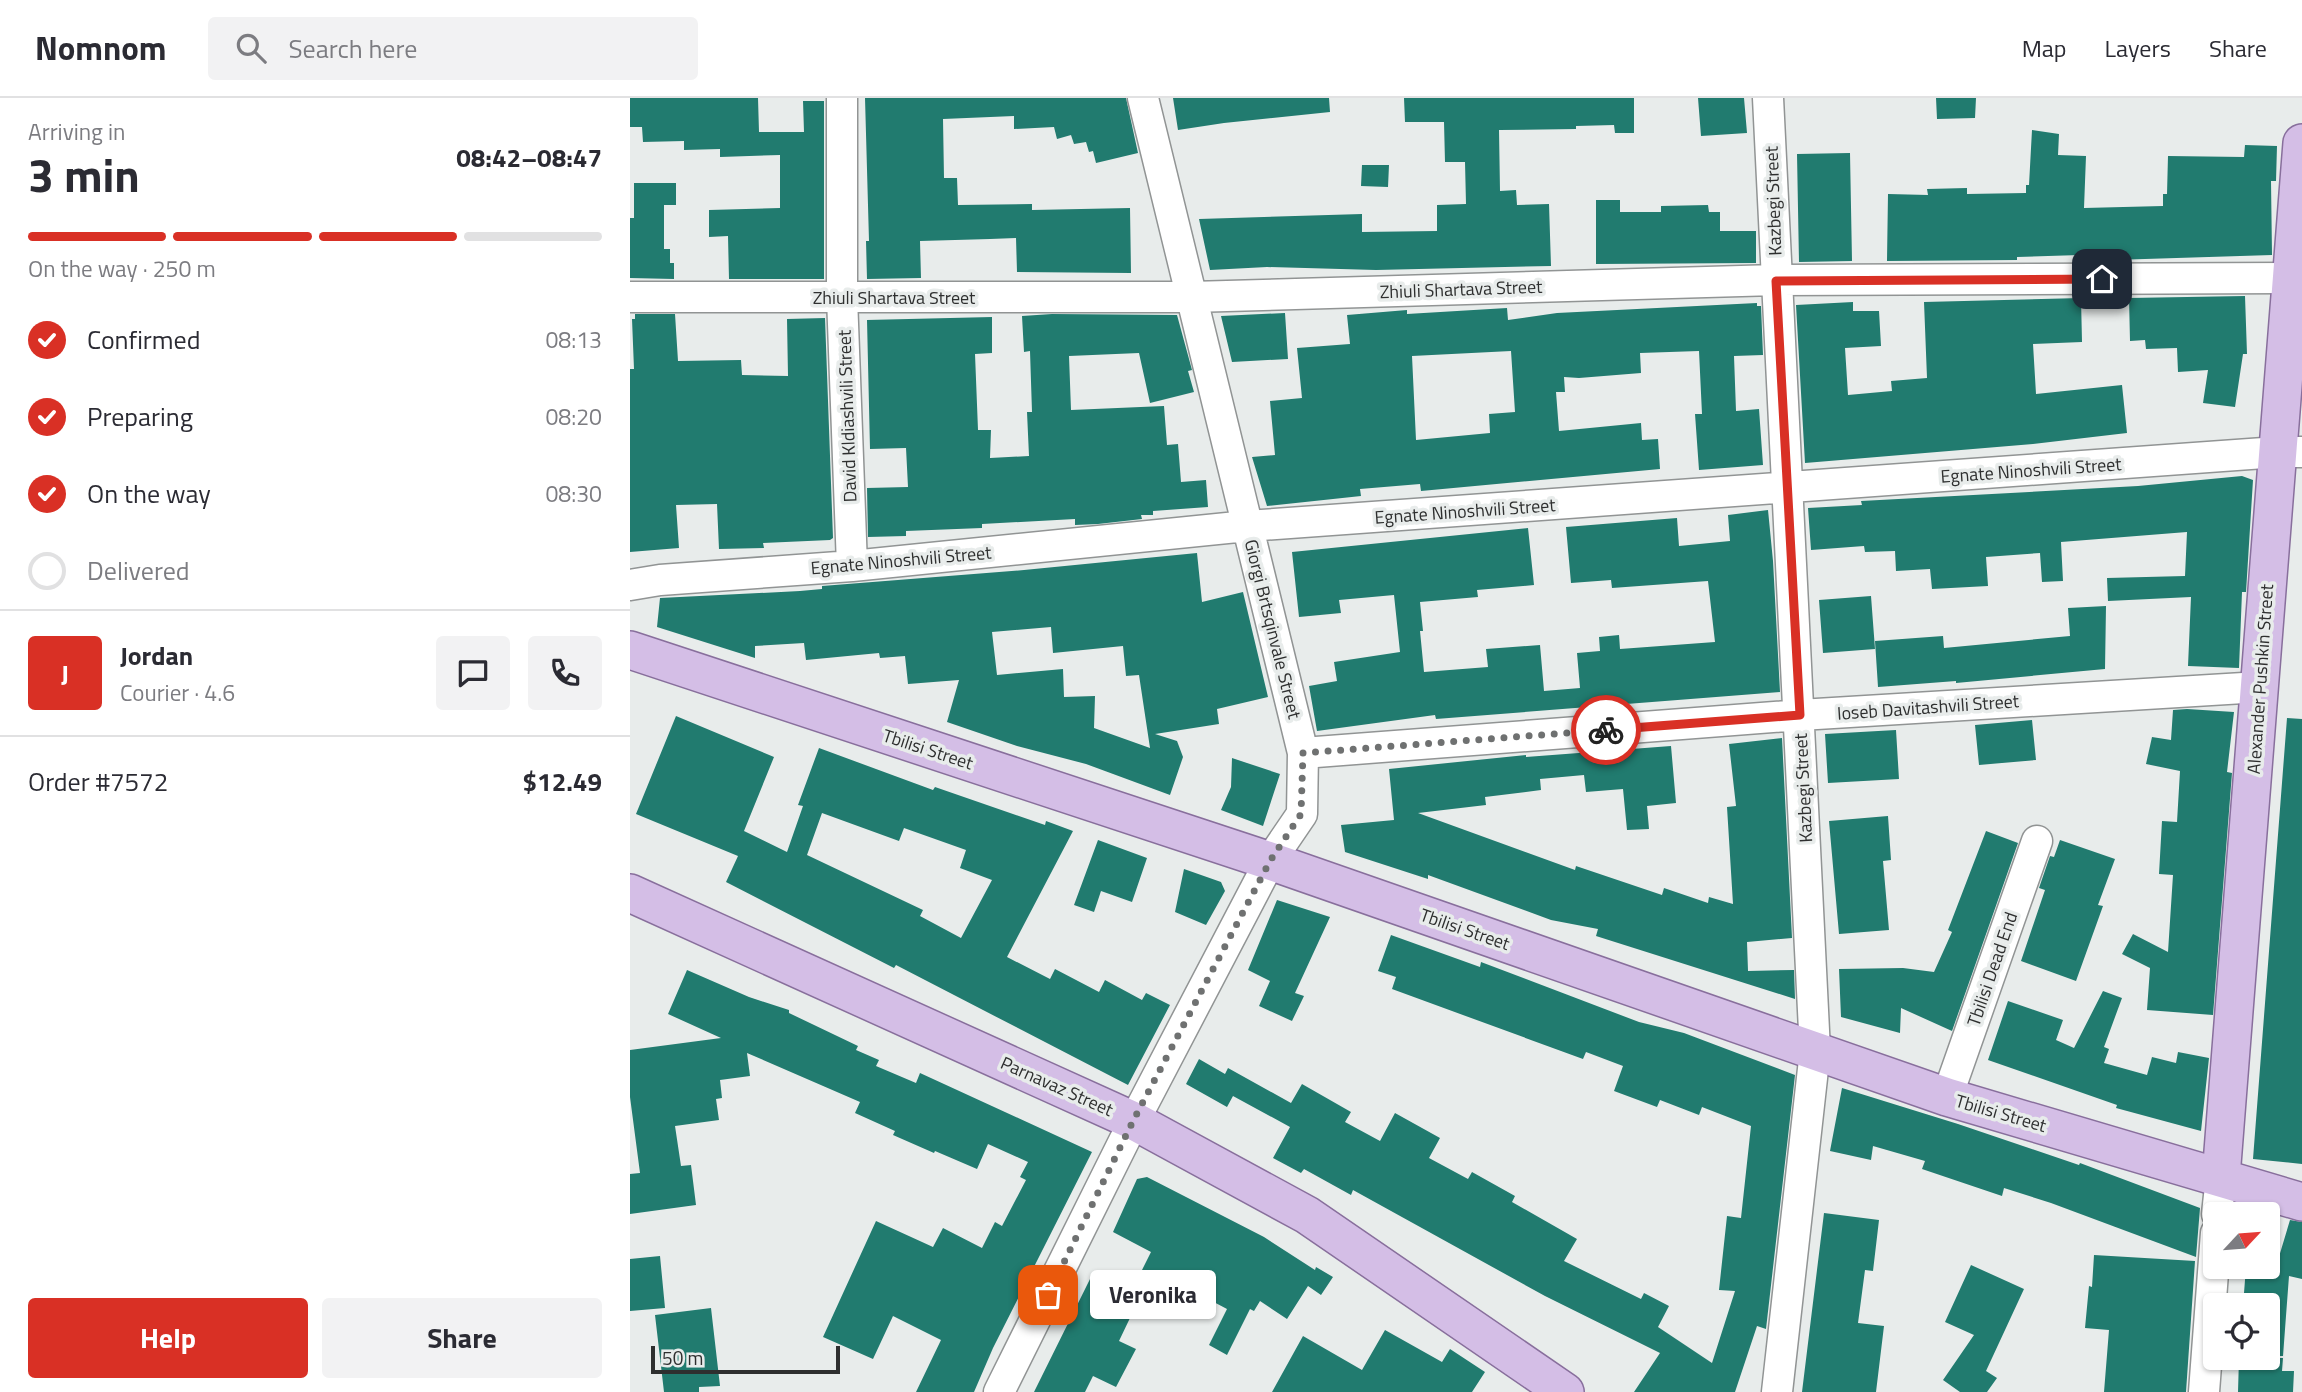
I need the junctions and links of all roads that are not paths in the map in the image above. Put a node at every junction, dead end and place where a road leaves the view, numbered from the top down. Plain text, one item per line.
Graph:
1 (842, 98) edge
2 (1143, 98) edge
3 (1768, 98) edge
4 (2302, 143) edge
5 (2296, 264) edge
6 (1776, 281) junction
7 (630, 297) edge
8 (842, 297) junction
9 (1191, 297) junction
10 (2290, 452) edge
11 (1787, 488) junction
12 (1247, 526) junction
13 (852, 566) junction
14 (630, 585) edge
15 (633, 649) edge
16 (2260, 687) junction
17 (1800, 715) junction
18 (1303, 753) junction
19 (2037, 841) dead end
20 (1270, 861) junction
21 (630, 892) edge
22 (1815, 1051) junction
23 (1947, 1097) junction
24 (1133, 1121) junction
25 (2221, 1177) junction
26 (2218, 1202) edge
27 (2302, 1202) edge
28 (2213, 1279) edge
29 (999, 1392) edge
30 (1565, 1392) edge
31 (1777, 1392) edge
32 (2204, 1392) edge

1 - 8 street, David Kldiashvili Street
2 - 9 street, Giorgi Brtsqinvale Street
3 - 6 street, Kazbegi Street
4 - 5 main road, Alexander Pushkin Street
5 - 6 street, Zhiuli Shartava Street
5 - 10 main road, Alexander Pushkin Street
6 - 9 street, Zhiuli Shartava Street
6 - 11 street, Kazbegi Street
7 - 8 street, Zhiuli Shartava Street
8 - 9 street, Zhiuli Shartava Street
8 - 13 street, David Kldiashvili Street
9 - 12 street, Giorgi Brtsqinvale Street
10 - 11 street, Egnate Ninoshvili Street
10 - 16 main road, Alexander Pushkin Street
11 - 12 street, Egnate Ninoshvili Street
11 - 17 street, Kazbegi Street
12 - 13 street, Egnate Ninoshvili Street
12 - 18 street, Giorgi Brtsqinvale Street
13 - 14 street, Egnate Ninoshvili Street
15 - 20 main road, Tbilisi Street
16 - 17 street, Ioseb Davitashvili Street
16 - 25 main road, Alexander Pushkin Street
17 - 18 street, Ioseb Davitashvili Street
17 - 22 street, Kazbegi Street
18 - 20 street, Giorgi Brtsqinvale Street
19 - 23 street, Tbilisi Dead End
20 - 22 main road, Tbilisi Street
20 - 24 street, Giorgi Brtsqinvale Street
21 - 24 main road, Parnavaz Street
22 - 23 main road, Tbilisi Street
22 - 31 street, Kazbegi Street
23 - 25 main road, Tbilisi Street
24 - 29 street, Giorgi Brtsqinvale Street
24 - 30 main road, Parnavaz Street
25 - 26 street, Alexander Pushkin Street
25 - 27 main road, Tbilisi Street
28 - 32 street

